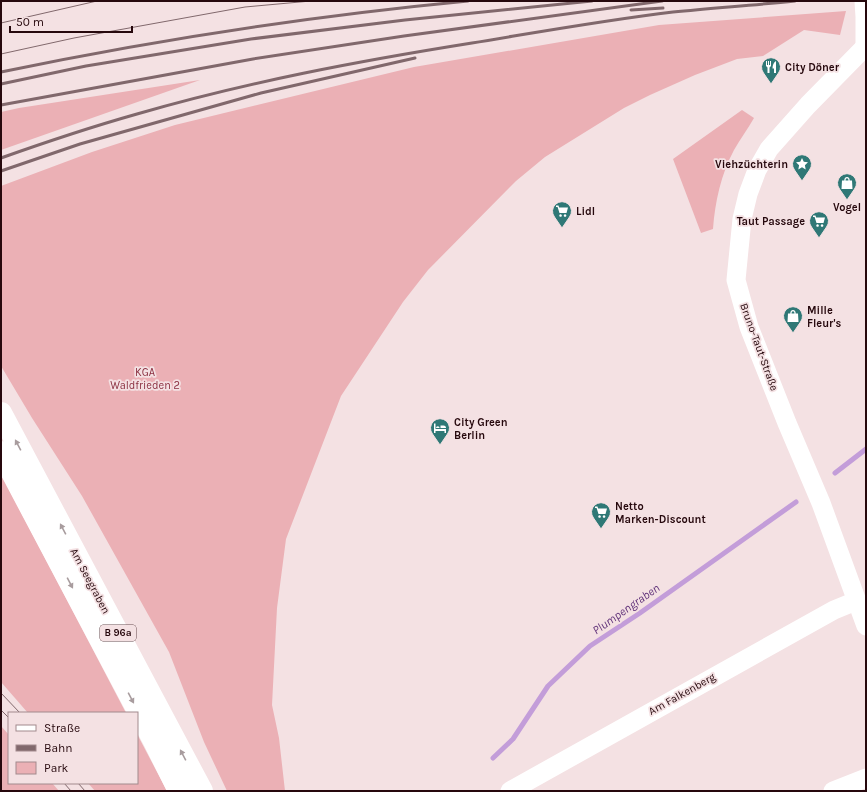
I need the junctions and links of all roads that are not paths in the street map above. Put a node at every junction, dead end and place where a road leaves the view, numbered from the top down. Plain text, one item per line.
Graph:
1 (864, 1) edge
2 (865, 48) edge
3 (1, 413) edge
4 (1, 452) edge
5 (27, 481) junction
6 (856, 601) junction
7 (866, 626) edge
8 (866, 778) edge
9 (179, 791) edge
10 (202, 791) edge
11 (510, 791) edge
12 (833, 791) edge

1 - 2 street
2 - 6 street, Bruno-Taut-Straße
5 -> 3 main road, B 96a
4 - 5 main road, B 96a
5 -> 9 main road, Am Seegraben / B 96a
10 -> 5 main road, Am Seegraben / B 96a
6 - 7 street, Bruno-Taut-Straße
6 - 11 street, Am Falkenberg
8 - 12 street

